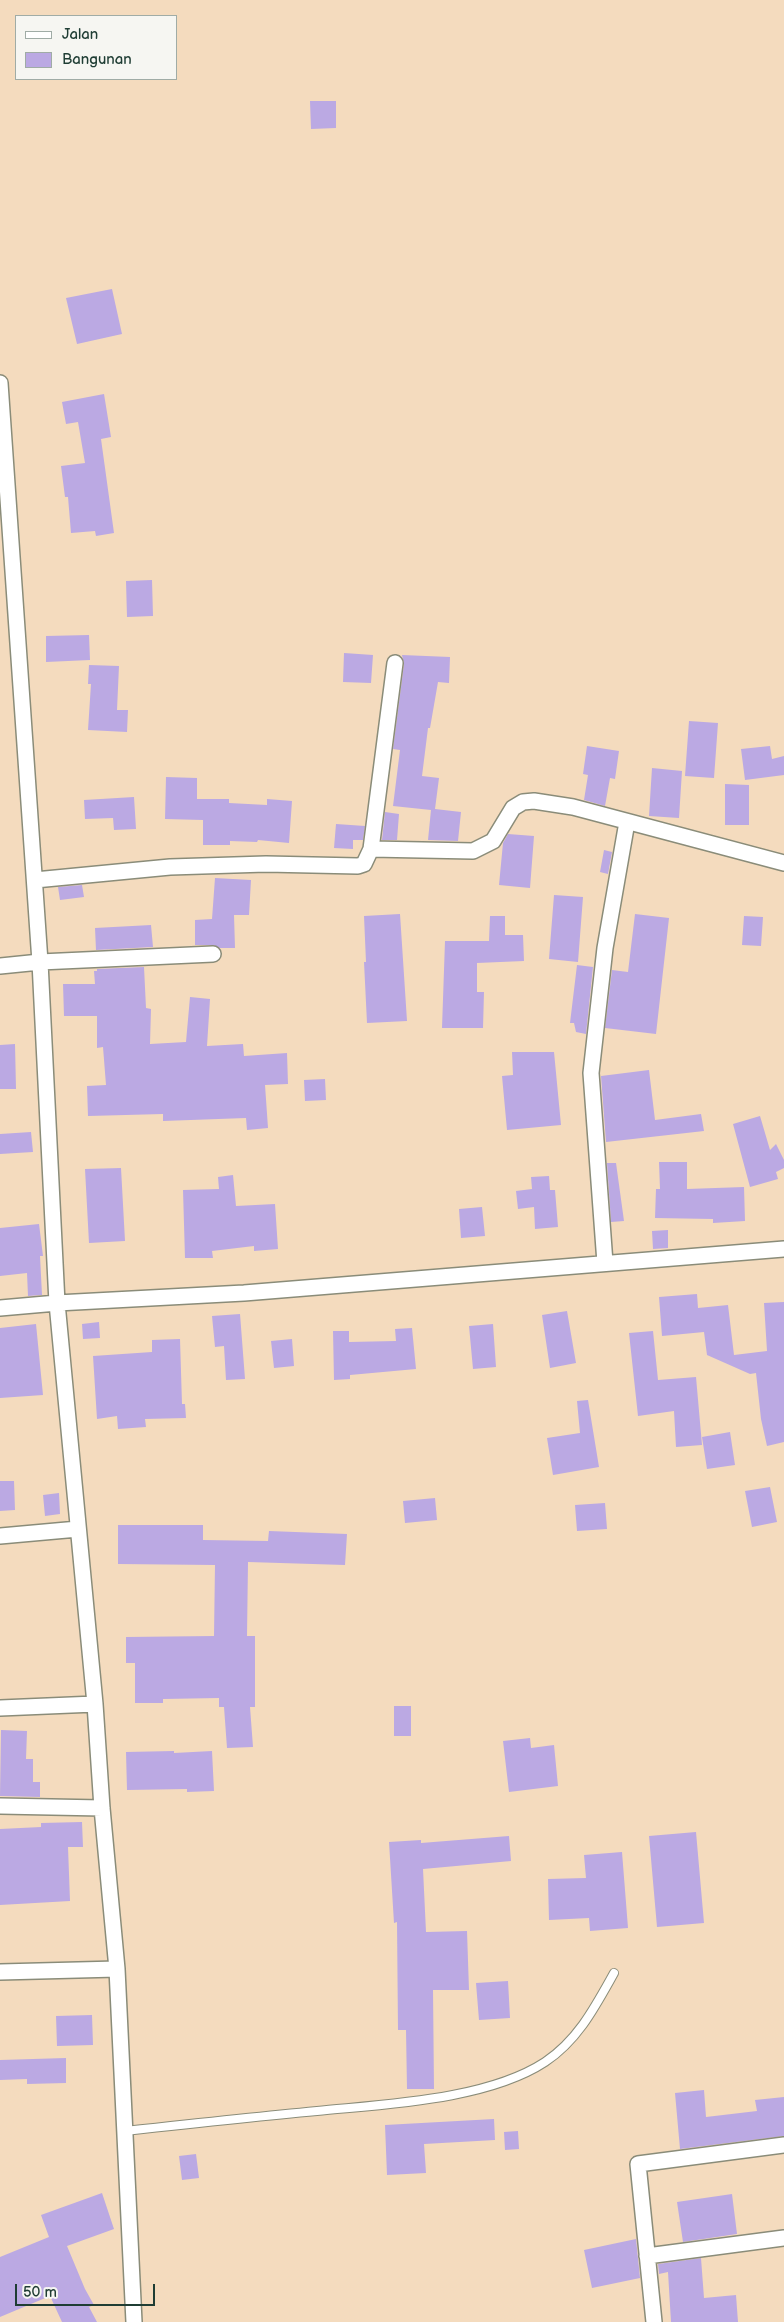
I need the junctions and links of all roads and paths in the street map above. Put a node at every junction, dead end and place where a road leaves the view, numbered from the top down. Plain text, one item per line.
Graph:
1 (0, 392) edge
2 (395, 663) dead end
3 (628, 822) junction
4 (371, 849) junction
5 (784, 863) edge
6 (35, 880) junction
7 (213, 954) dead end
8 (40, 962) junction
9 (0, 966) edge
10 (784, 1249) edge
11 (605, 1263) junction
12 (57, 1302) junction
13 (0, 1308) edge
14 (78, 1530) junction
15 (0, 1536) edge
16 (95, 1704) junction
17 (0, 1708) edge
18 (0, 1806) edge
19 (102, 1808) junction
20 (117, 1970) junction
21 (0, 1972) edge
22 (614, 1974) dead end
23 (125, 2131) junction
24 (784, 2145) edge
25 (784, 2238) edge
26 (648, 2256) junction
27 (134, 2322) edge
28 (654, 2322) edge

1 - 6 street
2 - 4 street
3 - 4 street
3 - 5 street
3 - 11 street
4 - 6 street
6 - 8 street
7 - 8 street
8 - 9 street
8 - 12 street
10 - 11 street
11 - 12 street
12 - 13 street
12 - 14 street
14 - 15 street
14 - 16 street
16 - 17 street
16 - 19 street
18 - 19 street
19 - 20 street
20 - 21 street
20 - 23 street
22 - 23 lane
23 - 27 street
24 - 26 street
25 - 26 street
26 - 28 street

